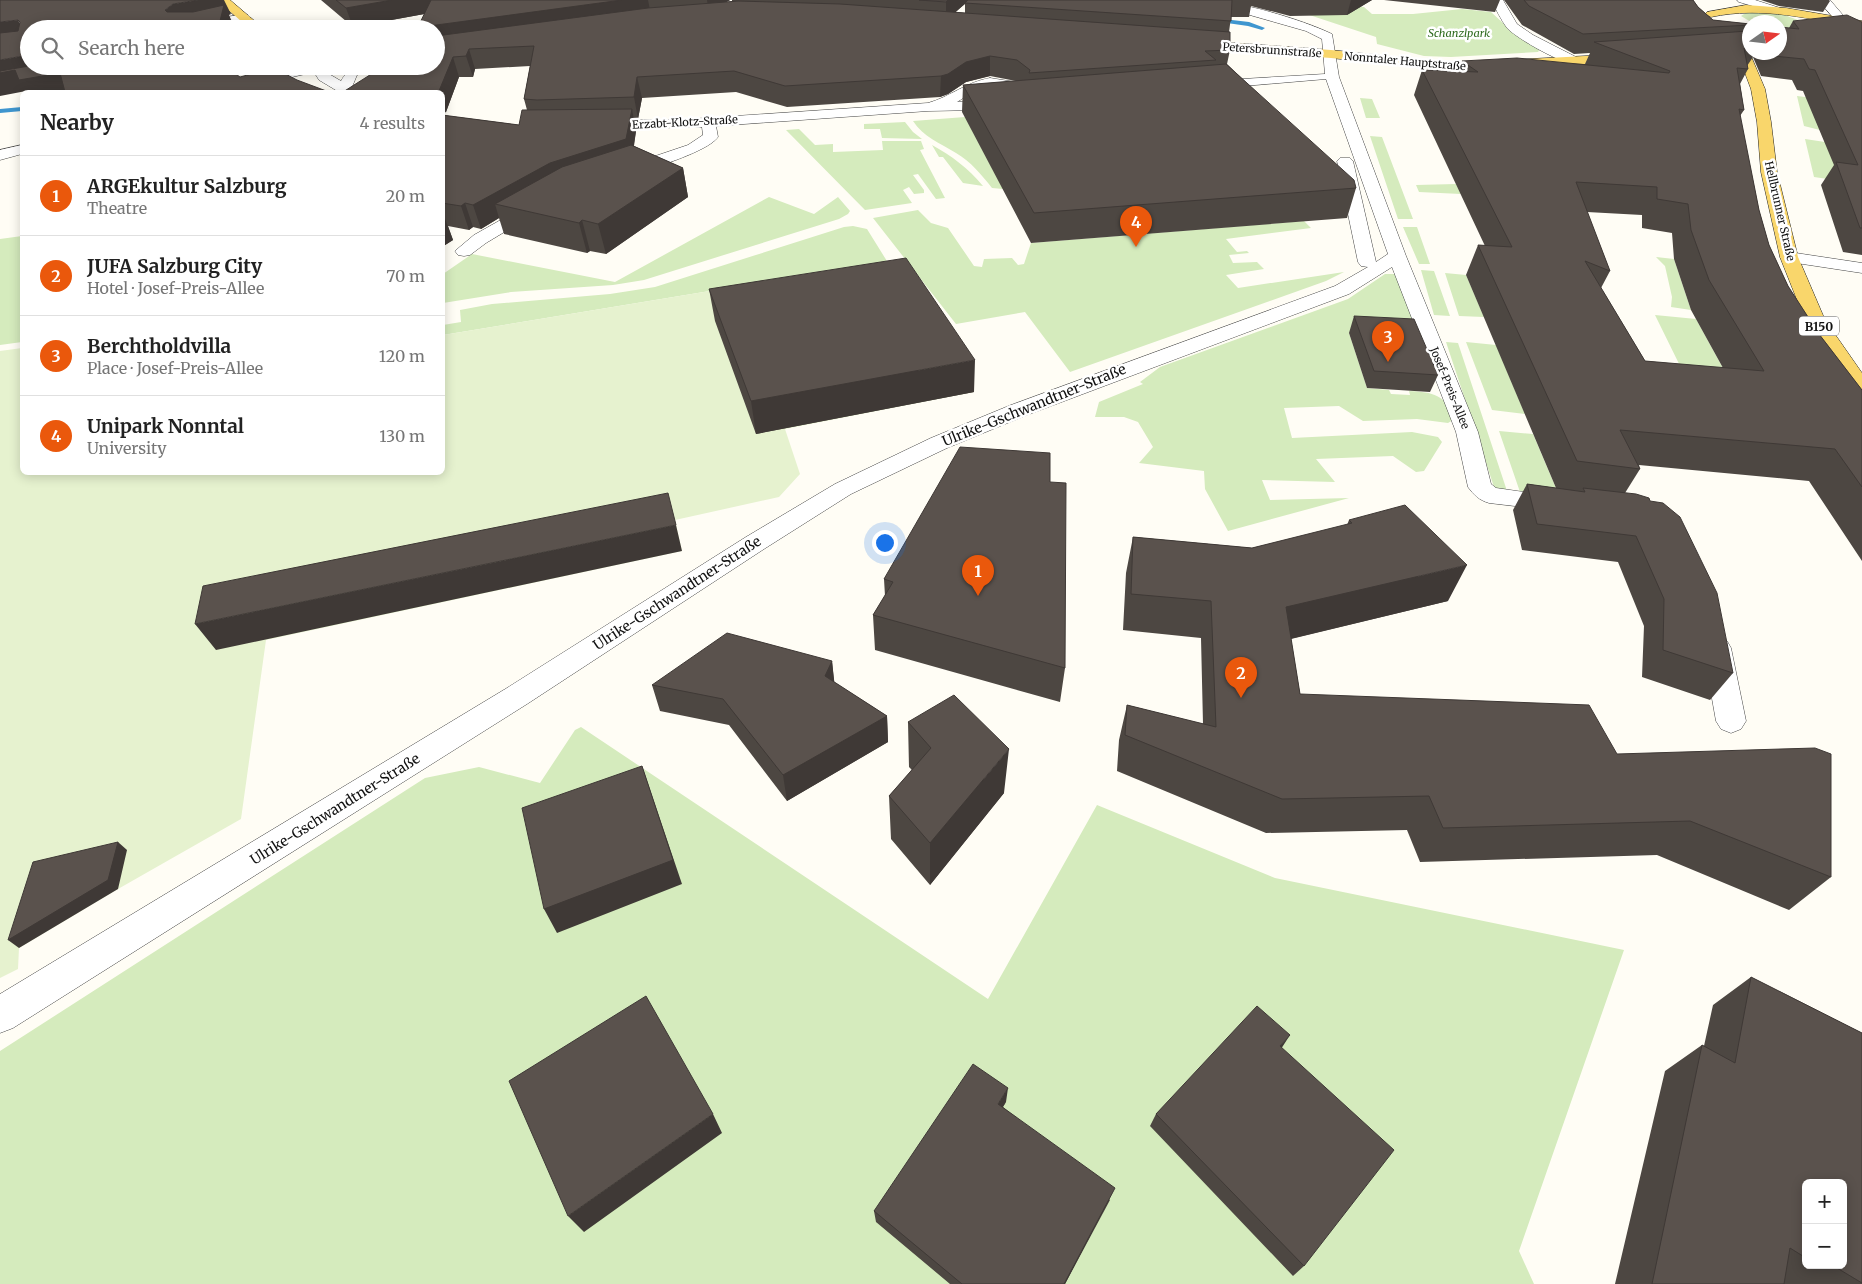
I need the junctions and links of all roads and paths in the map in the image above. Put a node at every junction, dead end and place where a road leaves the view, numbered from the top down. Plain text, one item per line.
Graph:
1 (223, 0) edge
2 (1208, 0) edge
3 (1498, 0) edge
4 (1742, 0) edge
5 (1824, 0) edge
6 (1776, 10) junction
7 (244, 18) junction
8 (233, 20) edge
9 (247, 20) edge
10 (1732, 22) edge
11 (1841, 25) junction
12 (1824, 30) edge
13 (1861, 30) edge
14 (1184, 44) edge
15 (1738, 47) edge
16 (1331, 54) junction
17 (1638, 57) edge
18 (1573, 61) junction
19 (281, 75) edge
20 (323, 75) edge
21 (351, 75) edge
22 (1196, 86) edge
23 (220, 90) edge
24 (345, 90) edge
25 (347, 90) edge
26 (1028, 100) edge
27 (1006, 102) junction
28 (928, 107) junction
29 (708, 122) junction
30 (581, 126) edge
31 (20, 150) edge
32 (0, 155) edge
33 (610, 176) edge
34 (547, 201) edge
35 (462, 243) dead end
36 (1397, 256) junction
37 (1789, 257) junction
38 (1367, 262) dead end
39 (1862, 268) edge
40 (1862, 388) edge
41 (1582, 506) edge
42 (1713, 628) edge
43 (1731, 721) dead end
44 (0, 1015) edge

1 - 7 main road
2 - 16 street, Nonntaler Hauptstraße
3 - 18 street
4 - 6 street
5 - 11 street
6 - 10 main road
6 - 11 main road
7 - 8 street
7 - 9 main road
11 - 12 main road
11 - 13 street
14 - 16 main road, Petersbrunnstraße
15 - 37 main road, Hellbrunner Straße / B150
16 - 18 main road, Nonntaler Hauptstraße
16 - 36 street, Josef-Preis-Allee
17 - 18 main road, Nonntaler Hauptstraße
19 - 23 street
20 - 24 street
21 - 25 street
22 - 38 street
26 - 27 street, Erzabt-Klotz-Straße
27 - 28 street, Erzabt-Klotz-Straße
27 - 28 street, Erzabt-Klotz-Straße
28 - 29 street, Erzabt-Klotz-Straße
29 - 30 street, Erzabt-Klotz-Straße
29 - 33 street
31 - 32 street
34 - 35 street
36 - 41 street, Josef-Preis-Allee
36 - 44 street, Ulrike-Gschwandtner-Straße
37 - 39 street
37 - 40 main road, Hellbrunner Straße / B150
42 - 43 street

